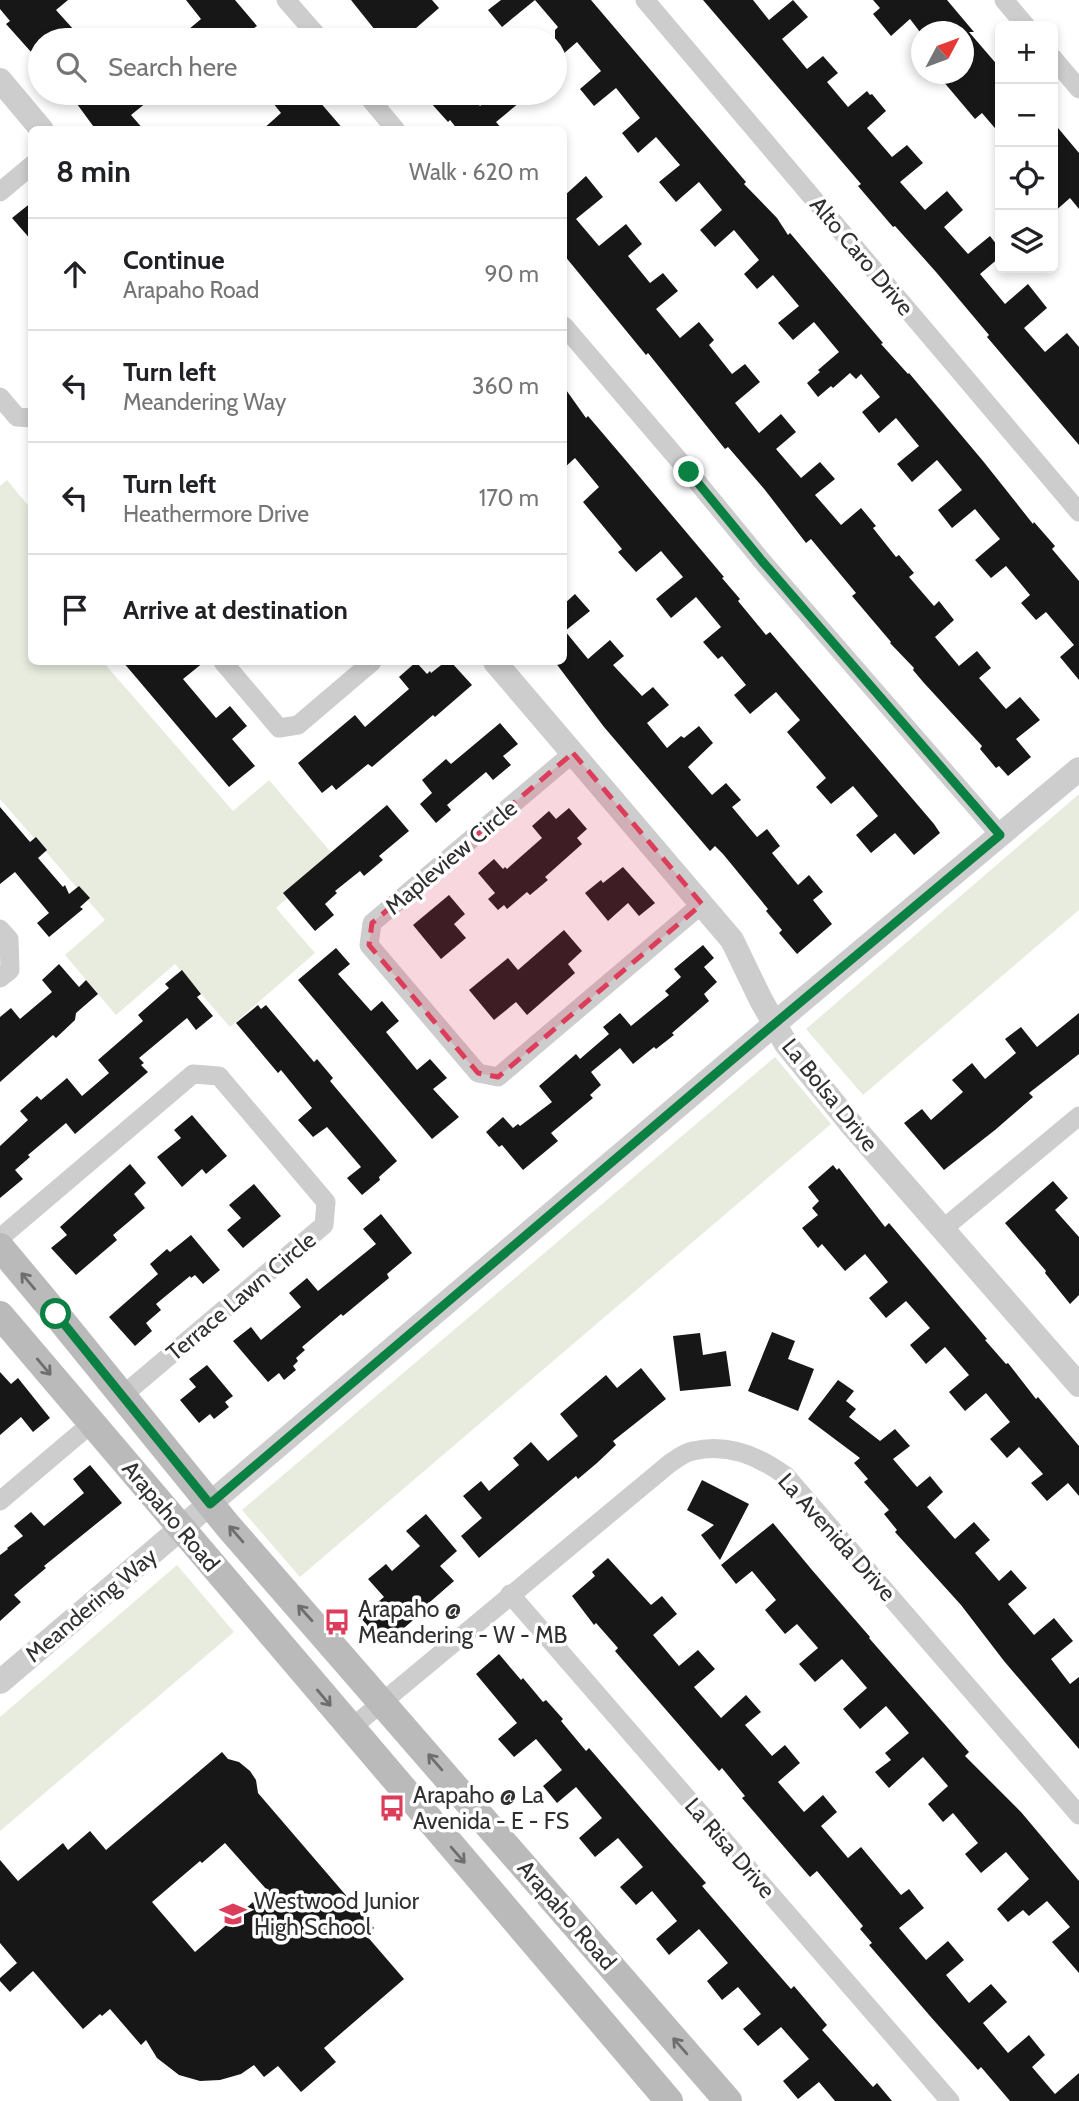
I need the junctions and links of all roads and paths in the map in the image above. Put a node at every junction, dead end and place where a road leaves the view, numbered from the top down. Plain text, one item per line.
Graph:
1 (286, 0) edge
2 (645, 0) edge
3 (1004, 0) edge
4 (1022, 21) edge
5 (310, 28) edge
6 (1058, 64) edge
7 (0, 80) edge
8 (1079, 89) edge
9 (375, 105) edge
10 (39, 126) edge
11 (393, 126) edge
12 (28, 168) edge
13 (0, 191) edge
14 (567, 330) edge
15 (0, 397) edge
16 (28, 418) edge
17 (1079, 512) edge
18 (226, 665) edge
19 (368, 665) edge
20 (498, 665) edge
21 (573, 753) junction
22 (1079, 769) edge
23 (1000, 835) junction
24 (702, 904) junction
25 (0, 929) edge
26 (0, 978) edge
27 (775, 1024) junction
28 (1079, 1116) edge
29 (944, 1228) junction
30 (0, 1238) edge
31 (0, 1247) edge
32 (0, 1315) edge
33 (1079, 1385) edge
34 (122, 1396) junction
35 (92, 1423) junction
36 (0, 1501) edge
37 (210, 1504) junction
38 (181, 1528) junction
39 (510, 1594) junction
40 (0, 1682) edge
41 (382, 1702) junction
42 (350, 1729) junction
43 (1079, 1815) edge
44 (724, 2100) edge
45 (668, 2101) edge
46 (950, 2101) edge

1 - 5 street
2 - 17 street, Alto Caro Drive
3 - 4 street
6 - 8 street
7 - 10 street
9 - 11 street
12 - 13 street
14 - 23 street
15 - 16 street
18 - 19 street
20 - 21 street, La Bolsa Drive
21 - 24 street, La Bolsa Drive
21 - 24 street, Mapleview Circle
22 - 23 street, Meandering Way
23 - 27 street, Meandering Way
24 - 27 street, La Bolsa Drive
25 - 26 street
27 - 29 street, La Bolsa Drive
27 - 37 street, Meandering Way
28 - 29 street
29 - 33 street, La Bolsa Drive
30 - 34 street, Terrace Lawn Circle
34 -> 31 main road, Arapaho Road
32 -> 35 main road, Arapaho Road
34 - 37 main road, Arapaho Road
35 - 36 street
35 - 38 main road, Arapaho Road
37 - 38 street, Meandering Way
41 -> 37 main road, Arapaho Road
38 - 40 street, Meandering Way
38 -> 42 main road, Arapaho Road
39 - 41 street, La Avenida Drive
39 - 43 street, La Avenida Drive
39 - 46 street, La Risa Drive
41 - 42 street, La Avenida Drive
44 -> 41 main road, Arapaho Road
42 -> 45 main road, Arapaho Road

